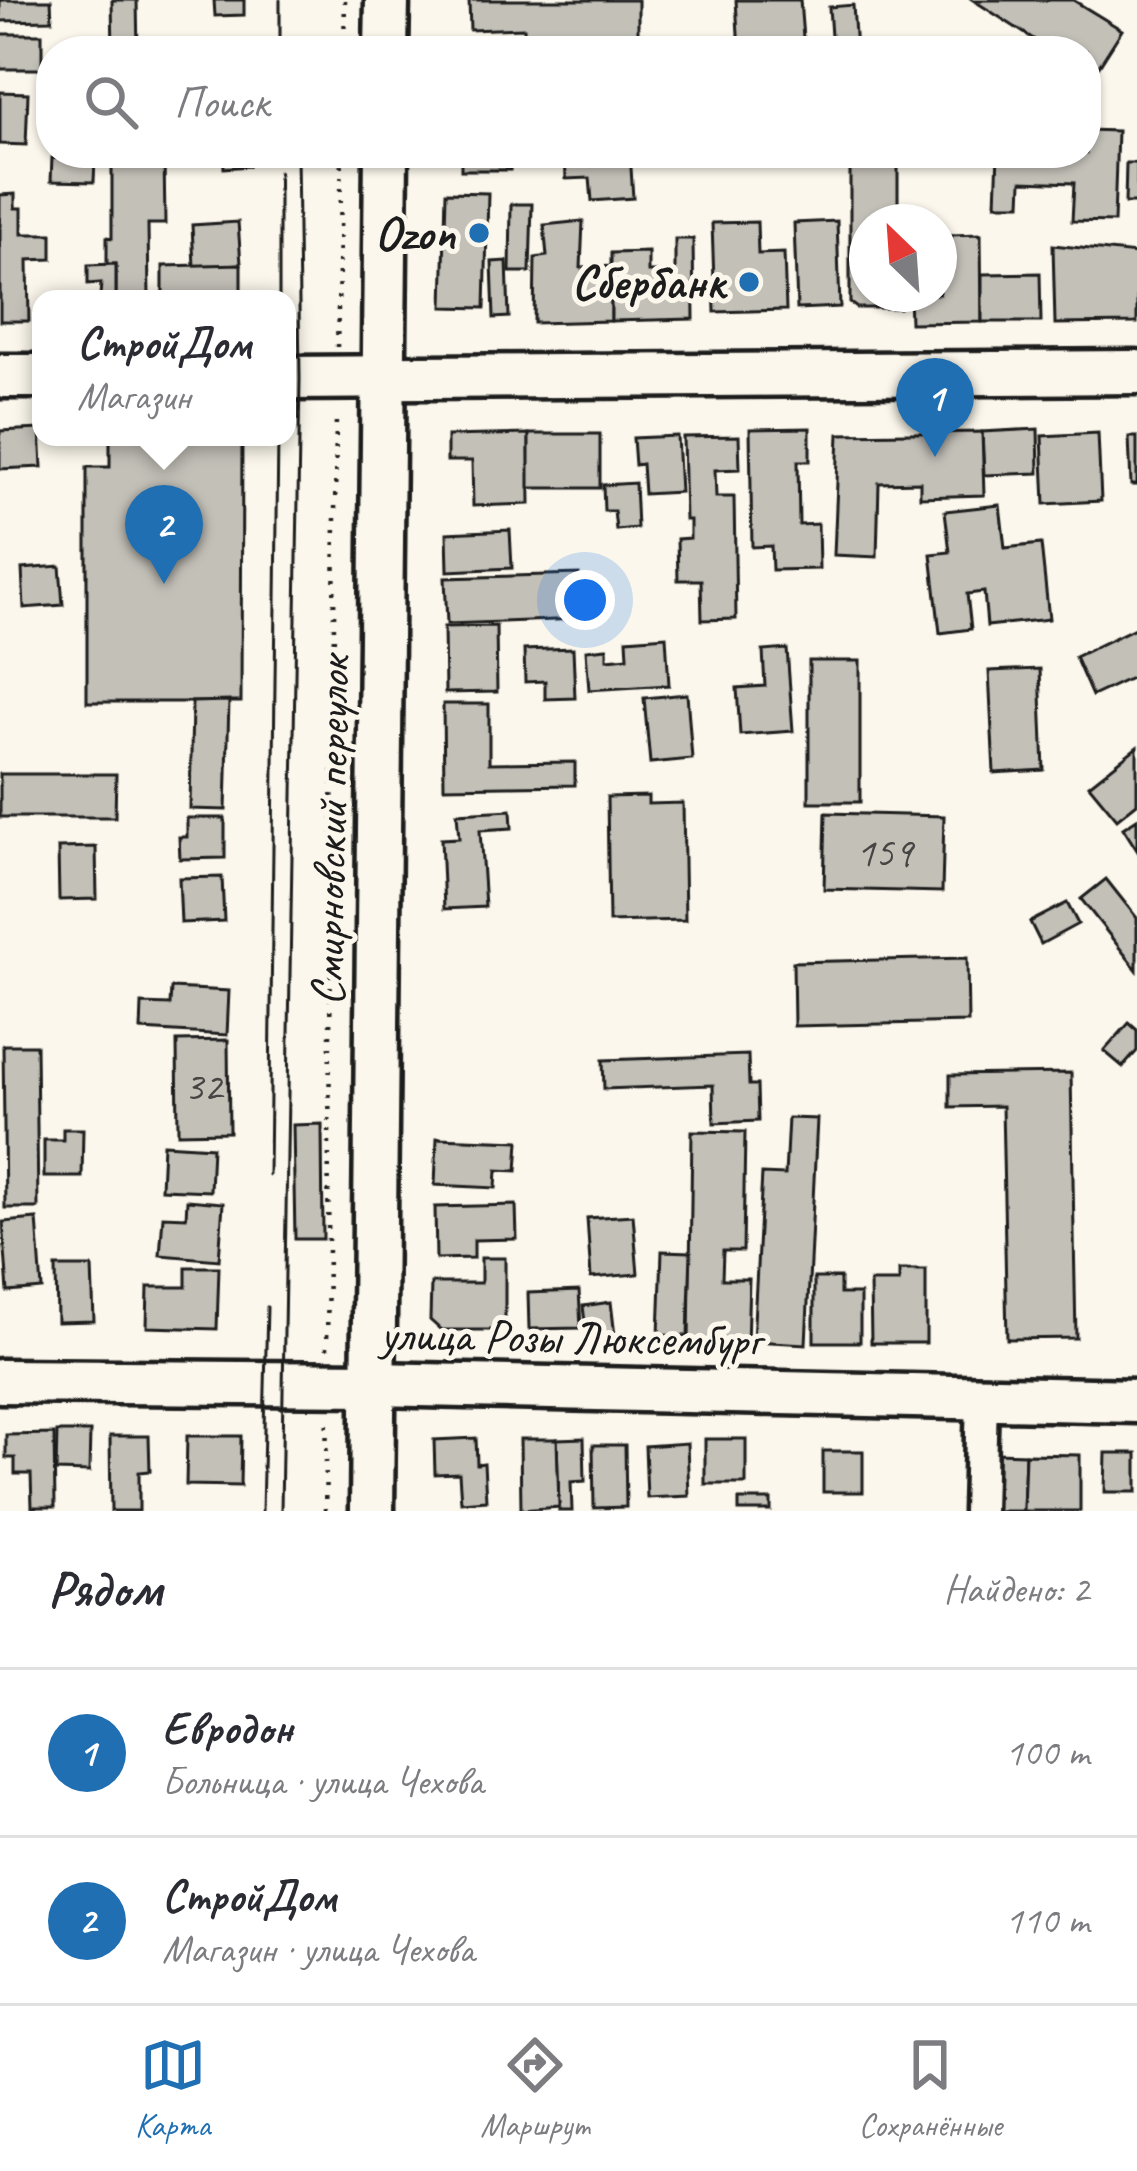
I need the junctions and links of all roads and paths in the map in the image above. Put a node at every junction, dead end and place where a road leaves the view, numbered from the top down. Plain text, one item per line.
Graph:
1 (345, 0) edge
2 (387, 0) edge
3 (344, 36) edge
4 (386, 36) edge
5 (342, 168) edge
6 (386, 168) edge
7 (1137, 372) edge
8 (0, 376) edge
9 (32, 376) edge
10 (384, 377) junction
11 (296, 378) edge
12 (336, 378) junction
13 (0, 1381) edge
14 (327, 1383) junction
15 (374, 1384) junction
16 (982, 1397) junction
17 (1137, 1401) edge
18 (325, 1511) edge
19 (373, 1511) edge
20 (979, 1511) edge

1 - 3 path
2 - 4 main road
5 - 12 path
6 - 10 main road, Смирновский переулок
7 - 10 main road
8 - 9 main road
10 - 12 main road
10 - 15 main road, Смирновский переулок
11 - 12 main road
12 - 14 path
13 - 14 main road, улица Розы Люксембург
14 - 15 main road, улица Розы Люксембург
14 - 18 path
15 - 16 main road, улица Розы Люксембург
15 - 19 main road, Смирновский переулок
16 - 17 main road, улица Розы Люксембург
16 - 20 street

